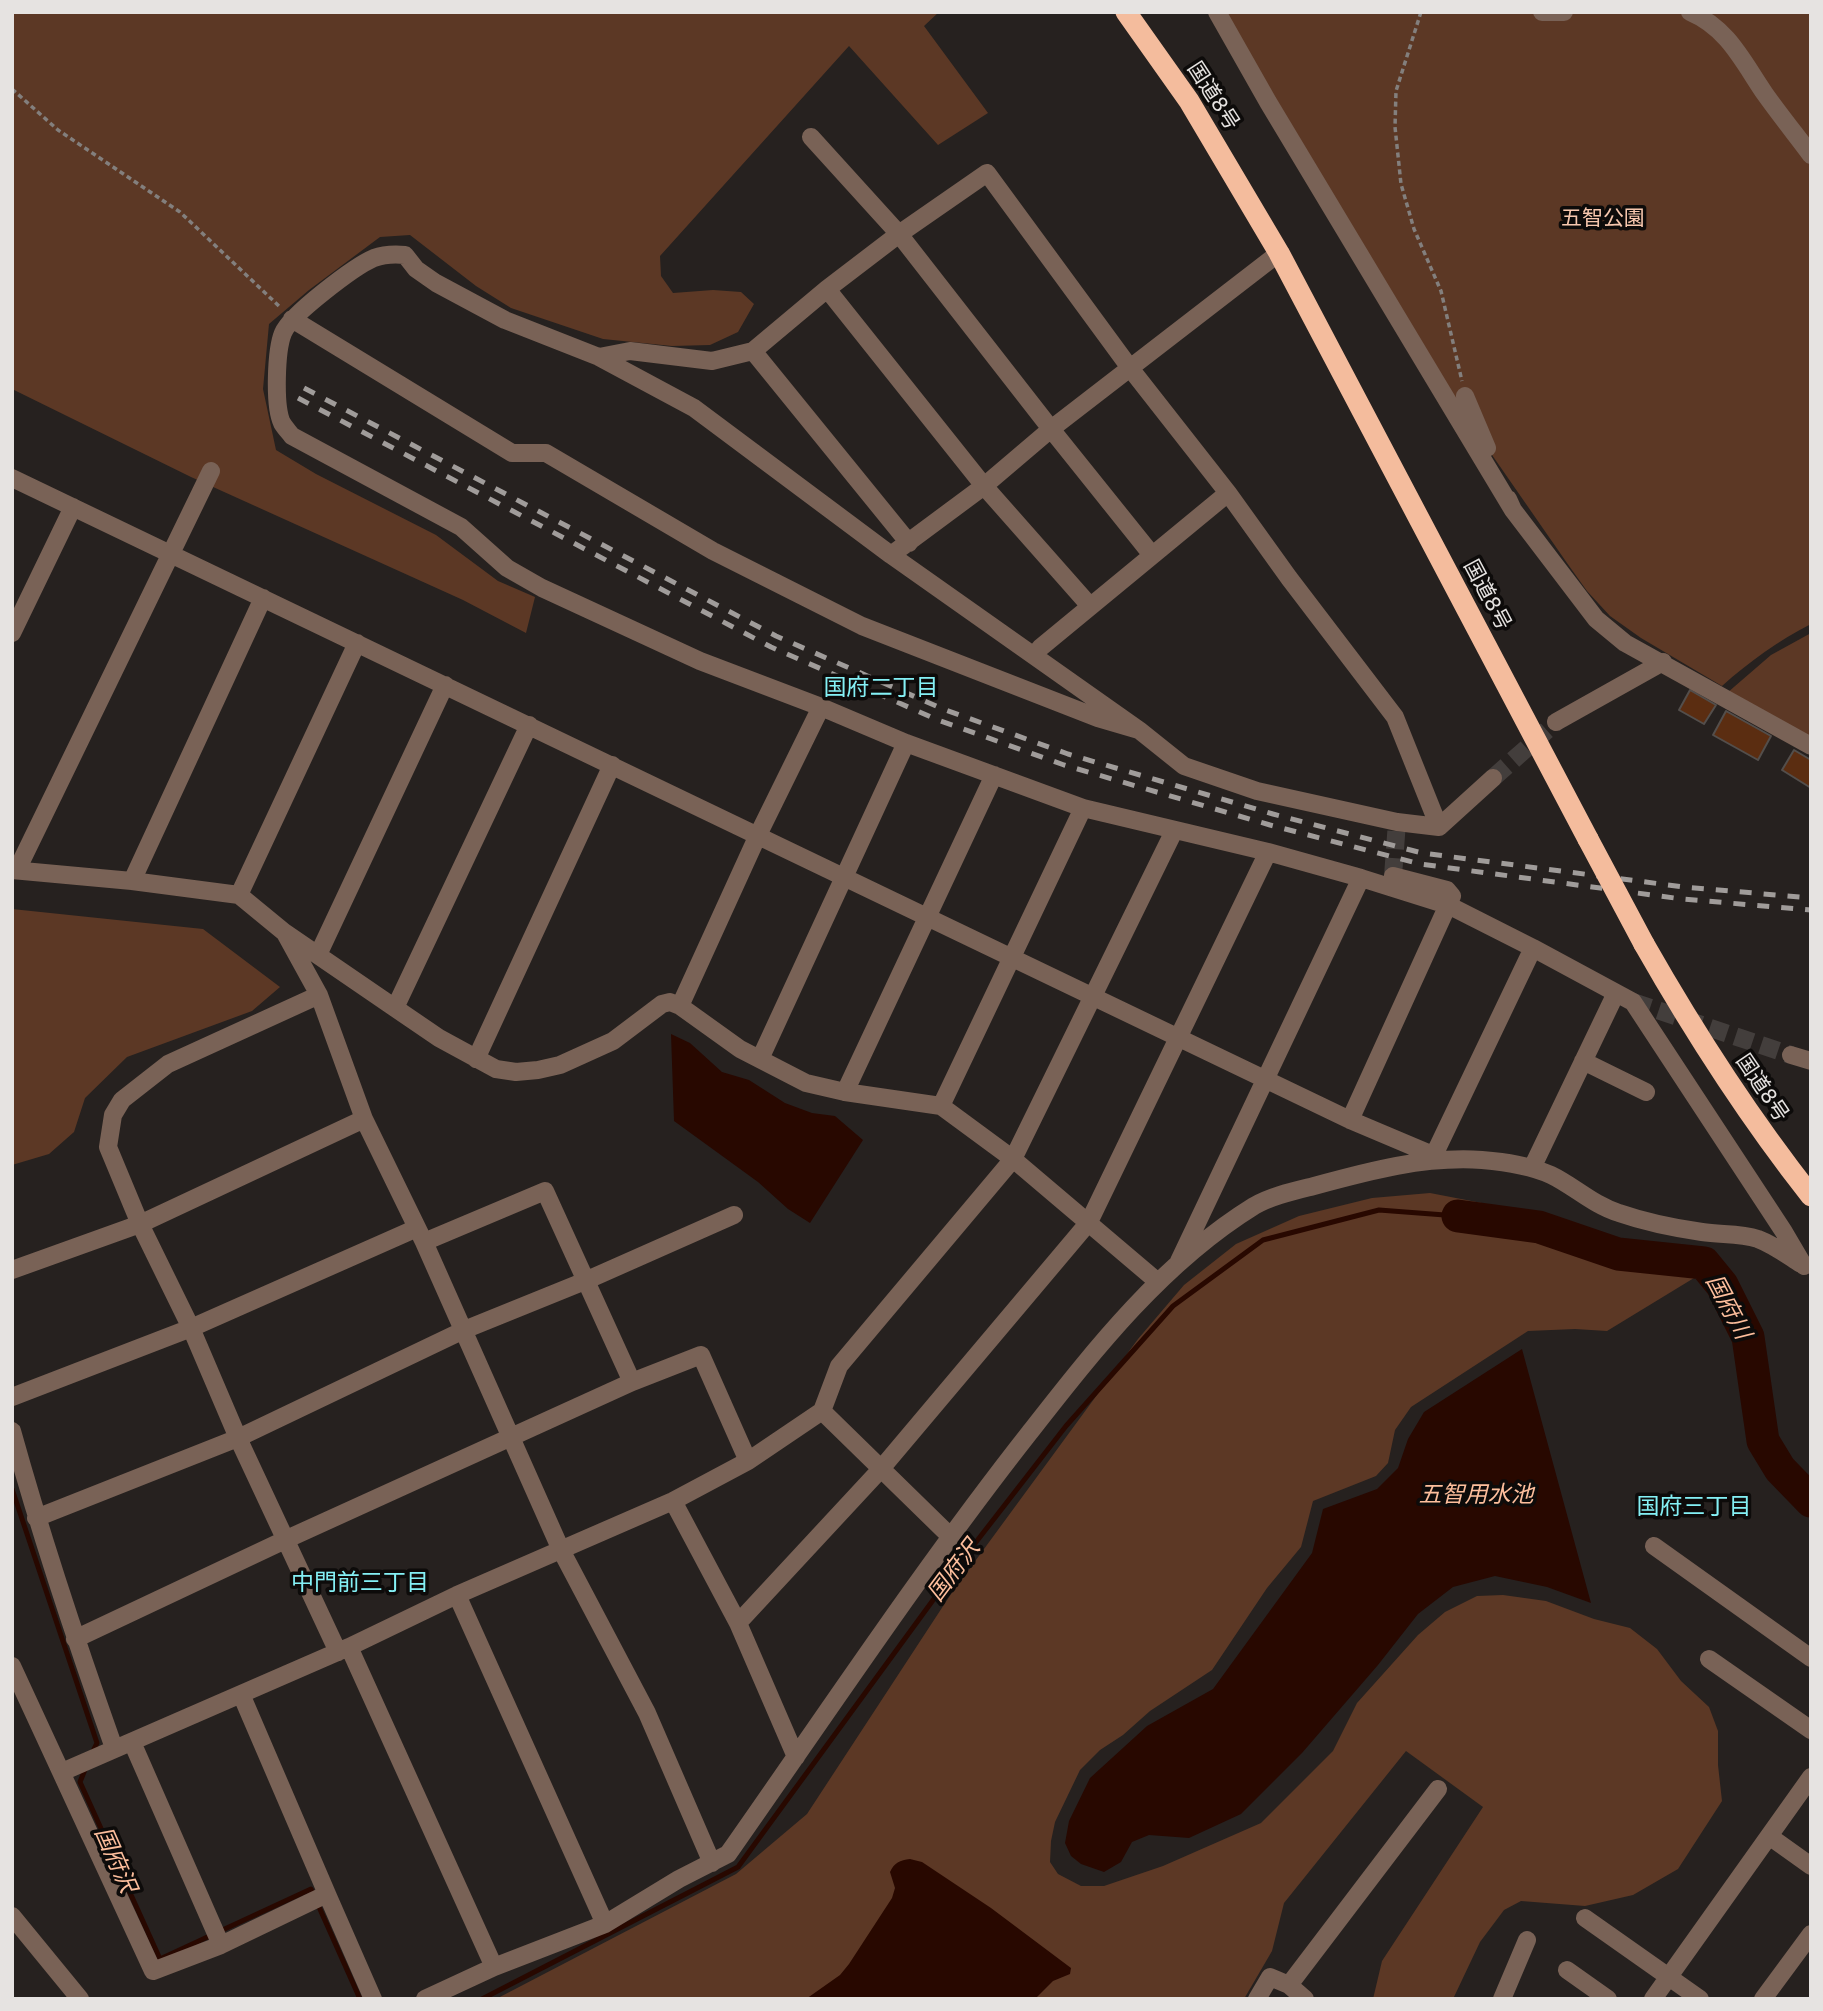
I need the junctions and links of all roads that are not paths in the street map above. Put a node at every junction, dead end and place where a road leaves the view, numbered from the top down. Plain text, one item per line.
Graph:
1 (1126, 12) edge
2 (1217, 12) edge
3 (1542, 12) edge
4 (1564, 12) edge
5 (1690, 12) edge
6 (811, 137) dead end
7 (1811, 155) edge
8 (899, 234) junction
9 (1279, 253) junction
10 (827, 289) junction
11 (292, 319) junction
12 (753, 351) junction
13 (599, 356) junction
14 (1130, 368) junction
15 (1465, 396) road end
16 (1051, 429) junction
17 (211, 471) dead end
18 (12, 478) edge
19 (984, 486) junction
20 (1228, 493) junction
21 (73, 507) junction
22 (1513, 510) junction
23 (909, 543) junction
24 (171, 554) junction
25 (891, 555) junction
26 (1152, 555) junction
27 (263, 598) junction
28 (1090, 606) junction
29 (12, 633) edge
30 (357, 643) junction
31 (1040, 648) dead end
32 (1662, 662) junction
33 (445, 685) junction
34 (821, 707) junction
35 (1556, 722) tunnel mouth
36 (529, 725) junction
37 (1139, 730) junction
38 (906, 743) junction
39 (1811, 746) edge
40 (612, 765) junction
41 (994, 775) junction
42 (1493, 778) tunnel mouth
43 (1083, 808) junction
44 (1439, 827) junction
45 (1174, 831) junction
46 (758, 835) junction
47 (1268, 852) junction
48 (15, 870) edge
49 (843, 876) junction
50 (1393, 876) dead end
51 (1360, 878) junction
52 (132, 881) junction
53 (239, 895) junction
54 (1450, 906) junction
55 (928, 916) junction
56 (284, 932) junction
57 (1533, 948) junction
58 (318, 955) junction
59 (1012, 957) junction
60 (1616, 993) junction
61 (319, 995) junction
62 (1093, 996) junction
63 (680, 1006) junction
64 (395, 1008) junction
65 (1179, 1037) junction
66 (1791, 1055) tunnel mouth
67 (476, 1059) junction
68 (760, 1059) junction
69 (1583, 1061) junction
70 (1811, 1061) edge
71 (1264, 1079) junction
72 (845, 1092) junction
73 (1646, 1092) dead end
74 (941, 1106) junction
75 (364, 1119) junction
76 (1350, 1120) junction
77 (1438, 1157) junction
78 (1013, 1159) junction
79 (1532, 1168) junction
80 (1811, 1196) edge
81 (734, 1215) dead end
82 (1089, 1222) junction
83 (141, 1224) junction
84 (421, 1235) junction
85 (1179, 1263) junction
86 (12, 1270) edge
87 (1807, 1270) edge
88 (585, 1281) junction
89 (1158, 1282) junction
90 (191, 1328) junction
91 (464, 1330) junction
92 (632, 1382) junction
93 (12, 1397) edge
94 (822, 1412) junction
95 (12, 1431) edge
96 (238, 1438) junction
97 (511, 1438) junction
98 (748, 1461) junction
99 (880, 1469) junction
100 (673, 1501) junction
101 (36, 1518) junction
102 (951, 1537) junction
103 (287, 1539) junction
104 (1654, 1546) dead end
105 (561, 1550) junction
106 (457, 1595) junction
107 (738, 1623) junction
108 (75, 1639) junction
109 (343, 1649) junction
110 (1811, 1658) edge
111 (1709, 1659) dead end
112 (12, 1666) edge
113 (241, 1694) junction
114 (1811, 1730) edge
115 (132, 1742) junction
116 (114, 1748) junction
117 (796, 1756) junction
118 (62, 1772) junction
119 (1811, 1777) edge
120 (1438, 1789) dead end
121 (1769, 1836) junction
122 (712, 1863) junction
123 (1811, 1866) edge
124 (327, 1894) junction
125 (13, 1918) edge
126 (1585, 1918) dead end
127 (605, 1924) junction
128 (1811, 1934) edge
129 (1527, 1940) dead end
130 (221, 1945) junction
131 (494, 1967) junction
132 (1567, 1970) dead end
133 (1669, 1977) junction
134 (1289, 1985) junction
135 (80, 1999) edge
136 (373, 1999) edge
137 (425, 1999) edge
138 (1257, 1999) edge
139 (1304, 1999) edge
140 (1502, 1999) edge
141 (1608, 1999) edge
142 (1653, 1999) edge
143 (1700, 1999) edge
144 (1763, 1999) edge

1 - 9 highway, 国道8号
2 - 22 street
3 - 4 street
5 - 7 street
6 - 8 street
8 - 10 street
8 - 14 street
8 - 16 street
9 - 14 street
9 - 80 highway, 国道8号, bridge
10 - 12 street
10 - 19 street
11 - 13 street
11 - 34 street
11 - 37 street
12 - 13 street
12 - 23 street
13 - 25 street
14 - 16 street
14 - 20 street
15 - 22 street
16 - 19 street
16 - 26 street
17 - 24 street
18 - 21 street
19 - 23 street
19 - 28 street
20 - 26 street
20 - 44 street
21 - 24 street
21 - 29 street
22 - 32 street
23 - 25 street
24 - 27 street
24 - 48 street
25 - 37 street
26 - 28 street
27 - 30 street
27 - 52 street
28 - 31 street
30 - 33 street
30 - 53 street
32 - 35 street
32 - 39 street
33 - 36 street
33 - 58 street
34 - 38 street
34 - 46 street
36 - 40 street
36 - 64 street
37 - 44 street
38 - 41 street
38 - 49 street
40 - 46 street
40 - 67 street
41 - 43 street
41 - 55 street
42 - 44 street
43 - 45 street
43 - 59 street
45 - 47 street
45 - 62 street
46 - 49 street
46 - 63 street
47 - 51 street
47 - 65 street
48 - 52 street
49 - 55 street
49 - 68 street
50 - 54 street
51 - 54 street
51 - 71 street
52 - 53 street
53 - 56 street
54 - 57 street
54 - 76 street
55 - 59 street
55 - 72 street
56 - 58 street
56 - 61 street
57 - 60 street
57 - 77 street
58 - 64 street
59 - 62 street
59 - 74 street
60 - 69 street
60 - 87 street
61 - 75 street
61 - 83 street
62 - 65 street
62 - 78 street
63 - 67 street
63 - 68 street
64 - 67 street
65 - 71 street
65 - 82 street
66 - 70 street
68 - 72 street
69 - 73 street
69 - 79 street
71 - 76 street
71 - 85 street
72 - 74 street
74 - 78 street
75 - 83 street
75 - 84 street
76 - 77 street
77 - 79 street
77 - 85 street
78 - 82 street
78 - 94 street
79 - 87 street
81 - 88 street
82 - 89 street
82 - 99 street
83 - 86 street
83 - 90 street
84 - 88 street
84 - 90 street
84 - 91 street
85 - 89 street
88 - 91 street
88 - 92 street
89 - 102 street
90 - 93 street
90 - 96 street
91 - 96 street
91 - 97 street
92 - 97 street
92 - 98 street
94 - 98 street
94 - 99 street
95 - 101 street
96 - 101 street
96 - 103 street
97 - 103 street
97 - 105 street
98 - 100 street
99 - 102 street
99 - 107 street
100 - 105 street
100 - 107 street
101 - 108 street
102 - 117 street
103 - 108 street
103 - 109 street
104 - 110 street
105 - 106 street
105 - 122 street
106 - 109 street
106 - 127 street
107 - 117 street
108 - 116 street
109 - 113 street
109 - 131 street
111 - 114 street
112 - 118 street
113 - 115 street
113 - 124 street
115 - 116 street
115 - 130 street
116 - 118 street
117 - 122 street
118 - 130 street
119 - 121 street
120 - 134 street
121 - 123 street
121 - 133 street
122 - 127 street
124 - 130 street
124 - 136 street
125 - 135 street
126 - 133 street
127 - 131 street
128 - 144 street
129 - 140 street
131 - 137 street
132 - 141 street
133 - 142 street
133 - 143 street
134 - 138 street
134 - 139 street

